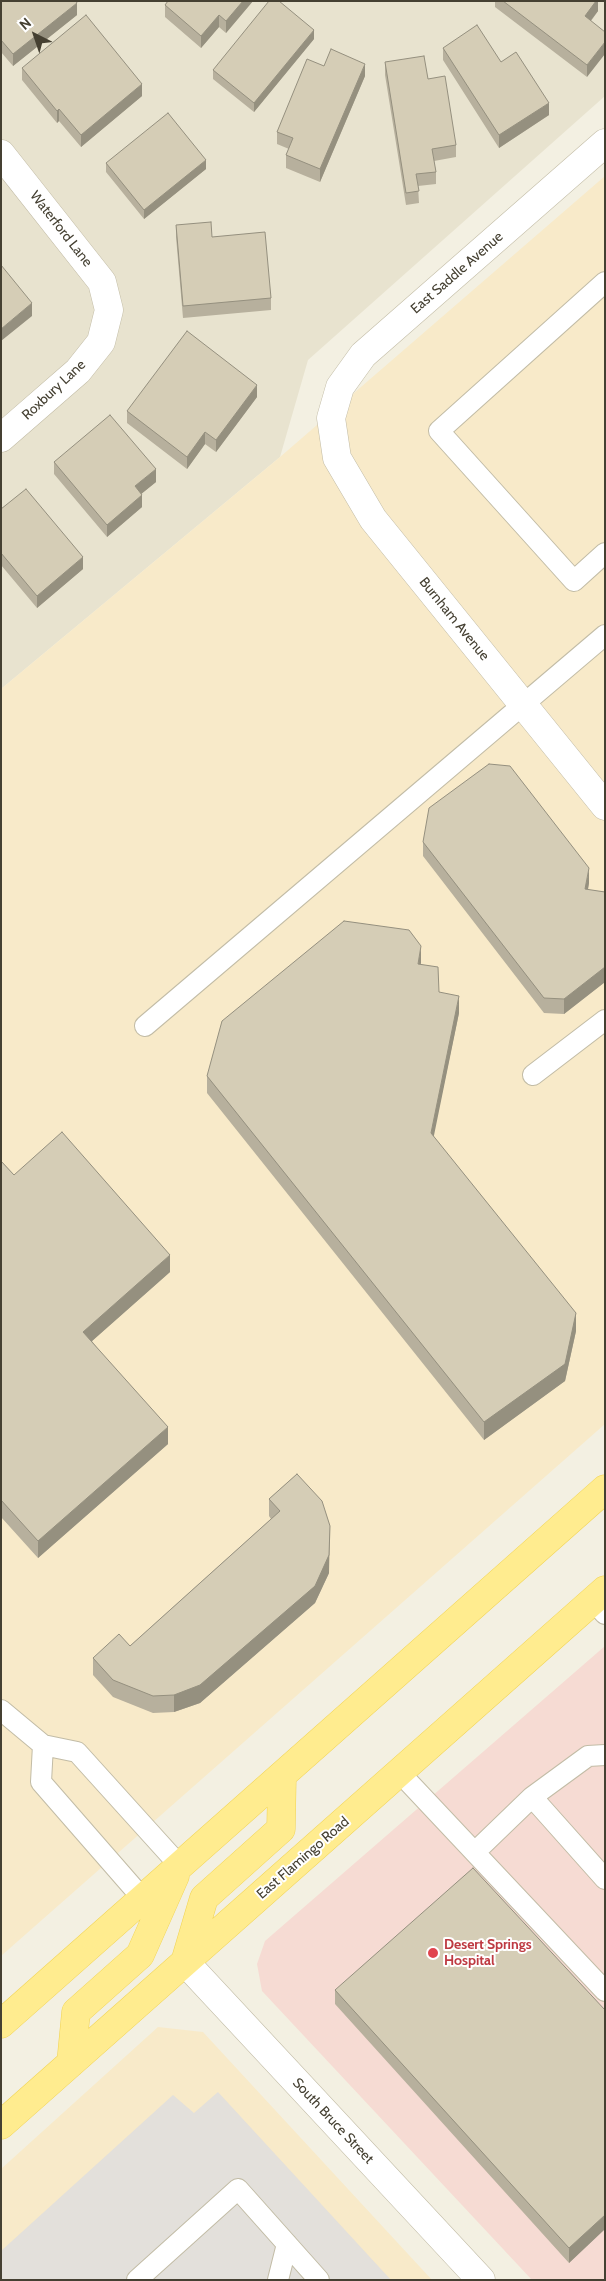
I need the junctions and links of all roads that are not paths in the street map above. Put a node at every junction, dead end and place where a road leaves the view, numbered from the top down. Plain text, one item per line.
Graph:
1 (605, 143) edge
2 (1, 154) edge
3 (605, 282) edge
4 (109, 310) joint
5 (331, 418) joint
6 (1, 438) edge
7 (605, 553) edge
8 (605, 634) edge
9 (524, 705) junction
10 (605, 806) edge
11 (605, 1020) edge
12 (145, 1026) dead end
13 (533, 1075) dead end
14 (605, 1489) edge
15 (601, 1602) edge
16 (1, 1710) edge
17 (43, 1745) junction
18 (605, 1755) edge
19 (400, 1773) junction
20 (282, 1777) junction
21 (532, 1797) junction
22 (475, 1852) junction
23 (180, 1866) junction
24 (605, 1879) edge
25 (143, 1899) junction
26 (185, 1962) junction
27 (605, 1991) edge
28 (1, 2024) edge
29 (71, 2063) junction
30 (1, 2125) edge
31 (287, 2244) junction
32 (137, 2280) edge
33 (278, 2280) edge
34 (319, 2280) edge
35 (481, 2280) edge

1 - 5 street, East Saddle Avenue
2 - 4 street, Waterford Lane
3 - 7 lane
4 - 6 street, Roxbury Lane
5 - 9 street, Burnham Avenue
8 - 9 lane
9 - 10 street, Burnham Avenue
9 - 12 lane
11 - 13 lane
14 - 20 main road
15 - 19 main road, East Flamingo Road
16 - 17 lane
17 - 23 lane
17 - 25 lane
18 - 21 lane
19 - 22 lane
19 - 26 main road, East Flamingo Road
20 - 23 main road
20 - 26 main road
21 - 22 lane
21 - 24 lane
22 - 27 lane
23 - 25 main road
23 - 29 main road
25 - 28 main road
26 - 29 main road, East Flamingo Road
26 - 35 street, South Bruce Street
29 - 30 main road, East Flamingo Road
31 - 32 lane
31 - 33 lane
31 - 34 lane

